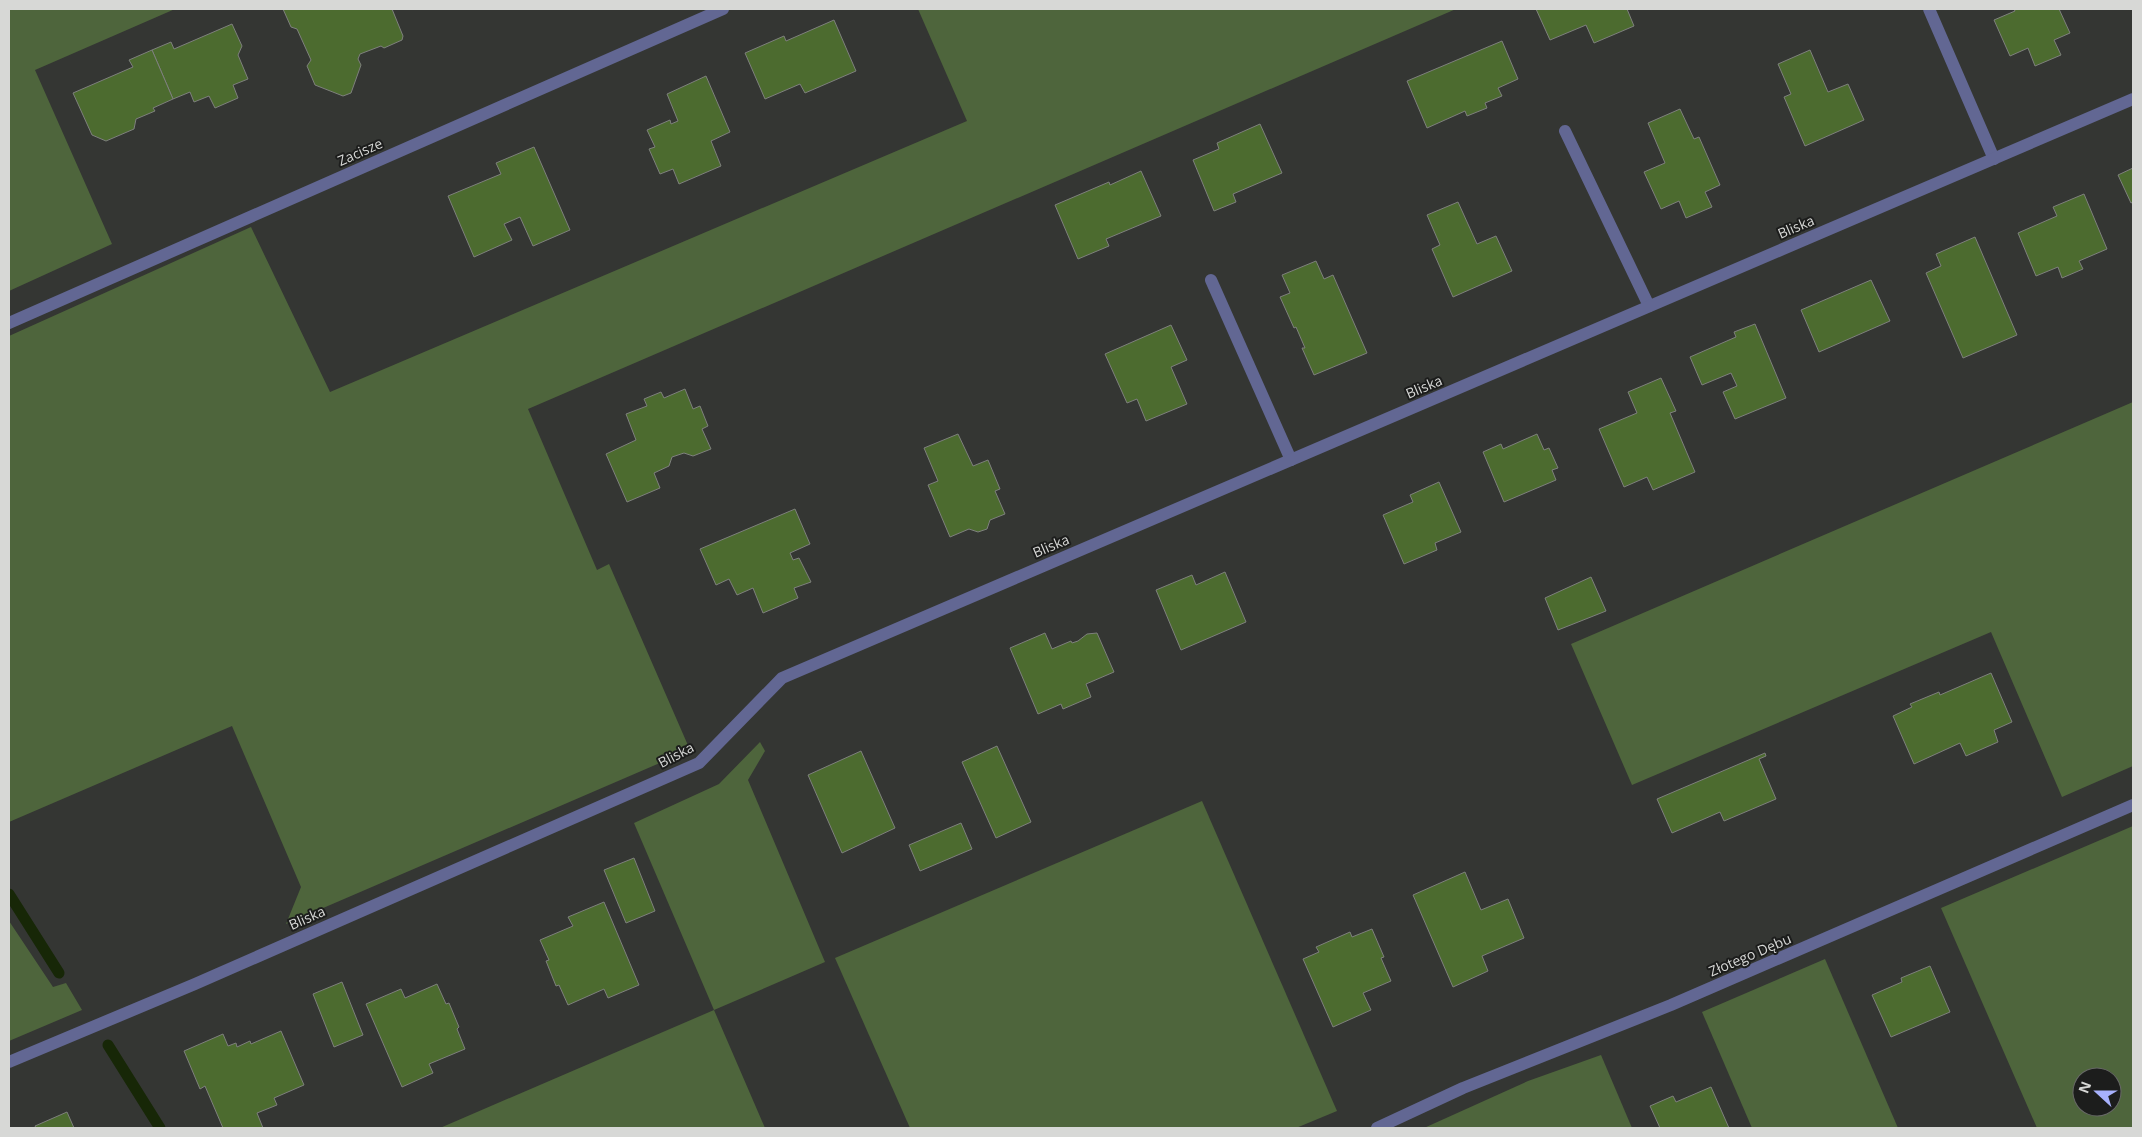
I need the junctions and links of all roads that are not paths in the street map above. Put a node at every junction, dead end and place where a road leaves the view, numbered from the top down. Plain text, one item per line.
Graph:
1 (723, 9) edge
2 (1929, 9) edge
3 (2133, 99) edge
4 (1565, 131) dead end
5 (1994, 158) junction
6 (1211, 280) dead end
7 (1649, 306) junction
8 (9, 323) edge
9 (1291, 460) junction
10 (2133, 805) edge
11 (9, 1062) edge
12 (1377, 1128) edge

1 - 8 street, Zacisze
2 - 5 street
3 - 5 street, Bliska
4 - 7 street
5 - 7 street, Bliska
6 - 9 street
7 - 9 street, Bliska
9 - 11 street, Bliska
10 - 12 street, Złotego Dębu

